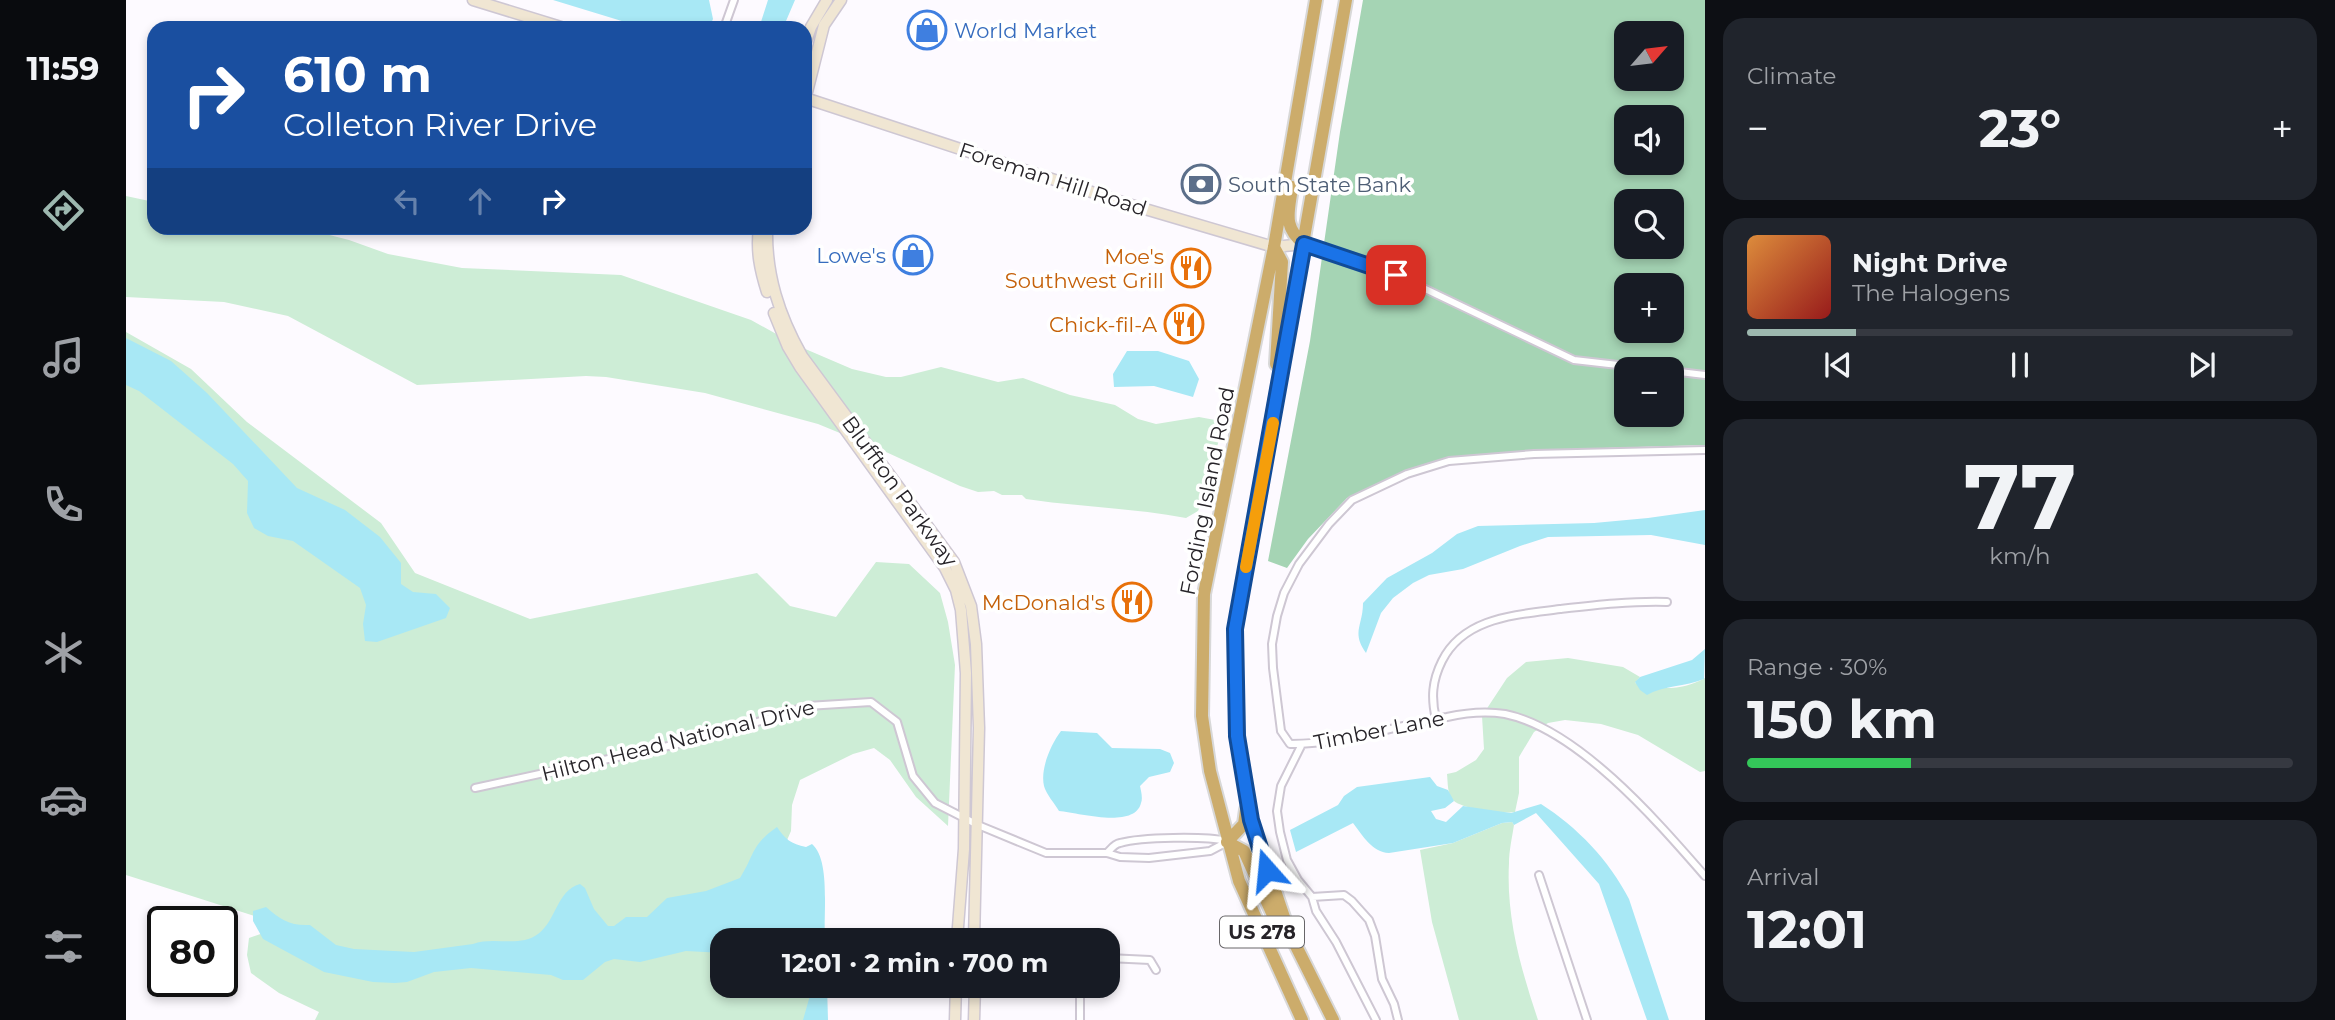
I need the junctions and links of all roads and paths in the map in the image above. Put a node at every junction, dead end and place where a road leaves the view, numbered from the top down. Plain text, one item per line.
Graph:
1 (473, 0) edge
2 (734, 0) edge
3 (827, 0) edge
4 (841, 0) edge
5 (1316, 0) edge
6 (1346, 0) edge
7 (541, 21) edge
8 (726, 21) edge
9 (812, 25) edge
10 (812, 72) edge
11 (1301, 89) junction
12 (812, 101) edge
13 (758, 235) edge
14 (767, 235) edge
15 (1304, 244) junction
16 (1274, 247) junction
17 (1614, 365) edge
18 (1684, 374) edge
19 (1705, 376) edge
20 (1273, 420) junction
21 (1705, 450) edge
22 (1667, 602) dead end
23 (1436, 719) junction
24 (1302, 744) junction
25 (475, 788) dead end
26 (1247, 798) junction
27 (965, 818) junction
28 (978, 825) junction
29 (1178, 839) junction
30 (1227, 842) junction
31 (1107, 853) junction
32 (1178, 855) junction
33 (1539, 875) dead end
34 (1705, 876) edge
35 (1312, 897) junction
36 (958, 928) edge
37 (974, 928) edge
38 (1289, 932) junction
39 (1120, 959) edge
40 (1156, 970) dead end
41 (956, 998) edge
42 (975, 998) edge
43 (1080, 998) edge
44 (955, 1020) edge
45 (974, 1020) edge
46 (1080, 1020) edge
47 (1302, 1020) edge
48 (1333, 1020) edge
49 (1376, 1020) edge
50 (1398, 1020) edge
51 (1587, 1020) edge

1 - 7 main road
2 - 8 street
3 - 9 main road
4 - 10 main road
5 - 11 highway, Fording Island Road / US 278
6 - 15 highway, US 278
11 - 15 highway
11 - 16 highway, Fording Island Road / US 278
12 - 16 main road, Foreman Hill Road
13 - 27 main road, Bluffton Parkway
14 - 28 main road, Bluffton Parkway
15 - 16 main road, Foreman Hill Road
15 - 17 street
15 - 20 highway, US 278
16 - 20 highway
16 - 30 highway, Fording Island Road / US 278
18 - 19 street
20 - 26 highway, US 278
21 - 24 street, Timber Lane
22 - 23 street
23 - 24 street, Timber Lane
23 - 34 street, Timber Lane
24 - 35 street
25 - 27 street, Hilton Head National Drive
26 - 30 highway
26 - 38 highway, US 278
27 - 28 street, Hilton Head National Drive
27 - 36 main road, Bluffton Parkway
28 - 31 street, Hilton Head National Drive
28 - 37 main road, Bluffton Parkway
29 - 30 street, Hilton Head National Drive
29 - 31 street, Hilton Head National Drive
29 - 32 street
30 - 32 street, Hilton Head National Drive
30 - 38 highway
30 - 47 highway, Fording Island Road / US 278
31 - 32 street, Hilton Head National Drive
33 - 51 street
35 - 49 street
35 - 50 street
38 - 48 highway, US 278
39 - 40 street
41 - 44 main road
42 - 45 main road
43 - 46 street

